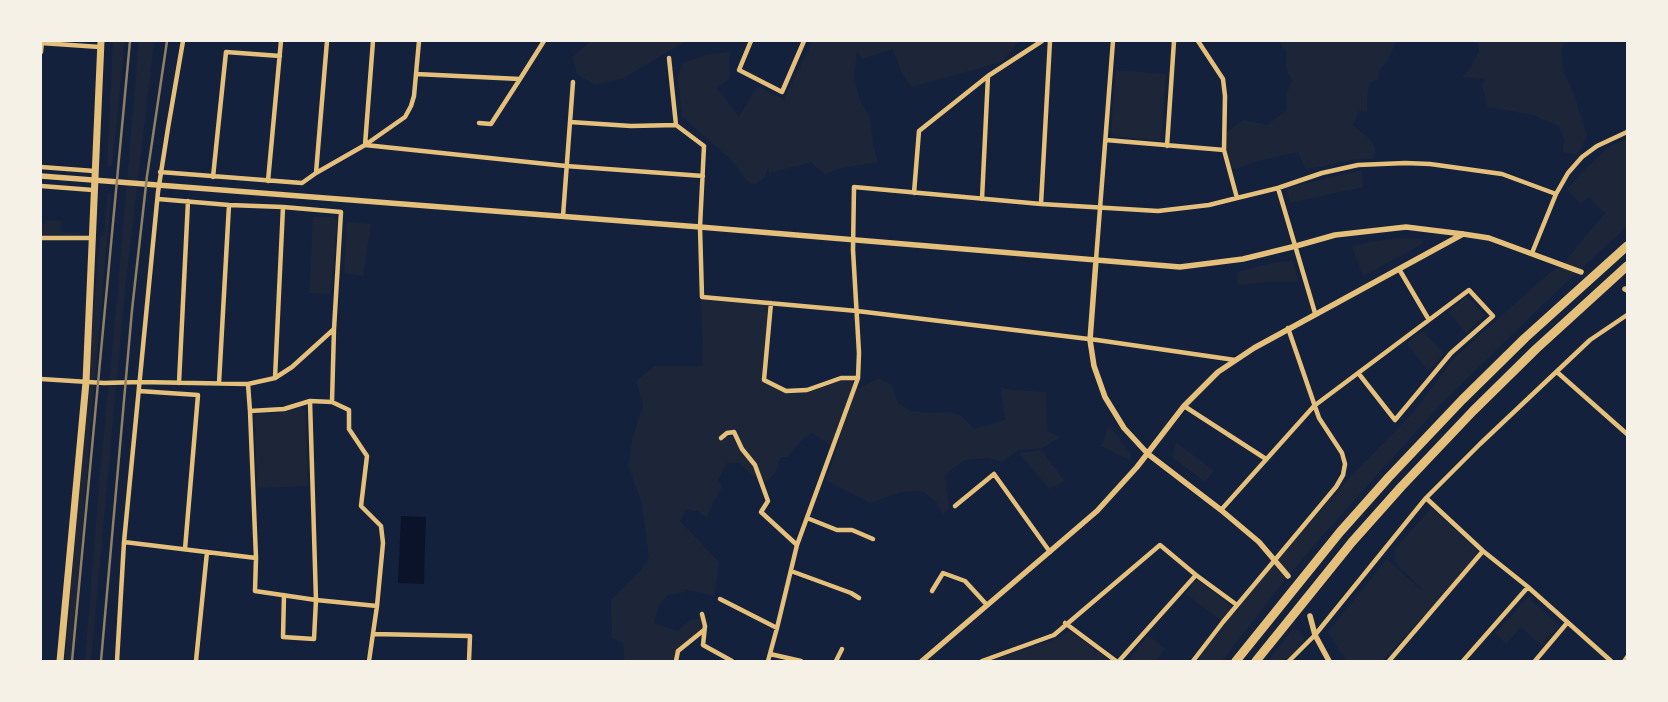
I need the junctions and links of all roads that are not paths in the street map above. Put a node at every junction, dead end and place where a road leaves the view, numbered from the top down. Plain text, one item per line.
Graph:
1 (183, 41) edge
2 (281, 41) edge
3 (327, 41) edge
4 (373, 41) edge
5 (419, 41) edge
6 (544, 41) edge
7 (752, 41) edge
8 (804, 41) edge
9 (1042, 41) edge
10 (1050, 41) edge
11 (1113, 41) edge
12 (1174, 41) edge
13 (1198, 41) edge
14 (42, 42) edge
15 (100, 44) edge
16 (41, 52) edge
17 (280, 56) junction
18 (669, 58) dead end
19 (416, 74) junction
20 (988, 76) junction
21 (520, 79) junction
22 (574, 82) dead end
23 (570, 122) junction
24 (479, 123) dead end
25 (676, 125) junction
26 (1627, 132) edge
27 (1106, 140) junction
28 (365, 144) junction
29 (1167, 146) junction
30 (1224, 150) junction
31 (566, 166) junction
32 (41, 167) edge
33 (94, 172) junction
34 (160, 172) junction
35 (316, 173) junction
36 (41, 176) edge
37 (703, 176) junction
38 (213, 177) junction
39 (268, 181) junction
40 (41, 186) edge
41 (1278, 188) junction
42 (94, 190) junction
43 (914, 193) junction
44 (1556, 194) junction
45 (1237, 198) junction
46 (158, 199) junction
47 (982, 199) junction
48 (188, 201) junction
49 (229, 204) junction
50 (1041, 204) junction
51 (283, 207) junction
52 (1100, 208) junction
53 (563, 216) junction
54 (700, 227) junction
55 (1463, 234) junction
56 (41, 238) edge
57 (92, 238) junction
58 (854, 240) junction
59 (1296, 246) junction
60 (1627, 246) edge
61 (1532, 253) junction
62 (1096, 260) junction
63 (1627, 266) edge
64 (1399, 269) junction
65 (1582, 272) dead end
66 (771, 303) junction
67 (857, 311) junction
68 (1315, 313) junction
69 (1627, 314) edge
70 (1429, 320) junction
71 (1288, 328) junction
72 (334, 329) junction
73 (1090, 340) junction
74 (1235, 360) junction
75 (1557, 372) junction
76 (1359, 374) junction
77 (275, 378) junction
78 (858, 378) junction
79 (41, 379) edge
80 (86, 382) junction
81 (140, 382) junction
82 (179, 383) junction
83 (219, 383) junction
84 (248, 384) junction
85 (139, 391) junction
86 (310, 401) junction
87 (332, 402) junction
88 (1184, 406) junction
89 (1314, 406) junction
90 (250, 412) junction
91 (1627, 434) edge
92 (721, 438) dead end
93 (1148, 454) junction
94 (1266, 459) junction
95 (1426, 498) junction
96 (955, 506) dead end
97 (1221, 510) junction
98 (808, 518) junction
99 (873, 539) dead end
100 (124, 542) junction
101 (797, 545) junction
102 (185, 549) junction
103 (1483, 551) junction
104 (207, 552) junction
105 (1050, 552) junction
106 (256, 558) junction
107 (1275, 560) junction
108 (791, 572) junction
109 (1196, 574) junction
110 (1288, 576) dead end
111 (1528, 587) junction
112 (932, 591) dead end
113 (284, 595) junction
114 (859, 598) dead end
115 (720, 599) dead end
116 (316, 600) junction
117 (987, 605) junction
118 (1237, 605) junction
119 (377, 606) junction
120 (702, 614) dead end
121 (1310, 616) dead end
122 (1065, 623) junction
123 (1567, 623) junction
124 (777, 628) junction
125 (704, 630) junction
126 (373, 634) junction
127 (1315, 635) junction
128 (842, 649) dead end
129 (770, 654) junction
130 (924, 660) edge
131 (60, 661) edge
132 (118, 661) edge
133 (196, 661) edge
134 (369, 661) edge
135 (469, 661) edge
136 (676, 661) edge
137 (732, 661) edge
138 (768, 661) edge
139 (801, 661) edge
140 (836, 661) edge
141 (982, 661) edge
142 (1117, 661) edge
143 (1193, 661) edge
144 (1236, 661) edge
145 (1256, 661) edge
146 (1289, 661) edge
147 (1329, 661) edge
148 (1389, 661) edge
149 (1462, 661) edge
150 (1535, 661) edge
151 (1611, 661) edge

1 - 34 street
2 - 17 street
3 - 35 street
4 - 28 street
5 - 19 street
6 - 21 street
7 - 8 street
9 - 20 street
10 - 50 street
11 - 27 street
12 - 29 street
13 - 30 street
14 - 15 street
14 - 16 street
15 - 33 main road
17 - 38 street
17 - 39 street
18 - 25 street
19 - 21 street
19 - 28 street
20 - 43 street
20 - 47 street
21 - 24 street
22 - 23 street
23 - 25 street
23 - 31 street
25 - 37 street
26 - 44 street
27 - 29 street
27 - 52 street
28 - 31 street
28 - 35 street
29 - 30 street
30 - 45 street
31 - 37 street
31 - 53 street
32 - 33 street
33 - 42 main road
34 - 38 street
34 - 46 street
35 - 39 street
36 - 53 street
37 - 54 street
38 - 39 street
40 - 42 street
41 - 44 street
41 - 45 street
41 - 59 street
42 - 57 main road
43 - 47 street
43 - 58 street
44 - 61 street
45 - 52 street
46 - 48 street
46 - 81 street
47 - 50 street
48 - 49 street
48 - 82 street
49 - 51 street
49 - 83 street
50 - 52 street
51 - 72 street
51 - 77 street
52 - 62 street
53 - 54 street
54 - 58 street
54 - 66 street
55 - 59 street
55 - 61 street
55 - 64 street
56 - 57 street
57 - 80 main road
58 - 62 street
58 - 67 street
59 - 62 street
59 - 68 street
60 - 144 highway
61 - 65 street
62 - 73 street
63 - 145 highway
64 - 68 street
64 - 70 street
66 - 67 street
66 - 78 street
67 - 73 street
67 - 78 street
68 - 71 street
69 - 75 street
70 - 76 street
70 - 76 street
71 - 74 street
71 - 89 street
72 - 77 street
72 - 87 street
73 - 74 street
73 - 93 street
74 - 88 street
75 - 91 street
75 - 95 street
76 - 89 street
77 - 84 street
78 - 98 street
79 - 80 street
80 - 81 street
80 - 131 main road
81 - 82 street
81 - 85 street
82 - 83 street
83 - 84 street
84 - 90 street
85 - 100 street
85 - 102 street
86 - 87 street
86 - 90 street
86 - 116 street
87 - 119 street
88 - 93 street
88 - 94 street
89 - 94 street
89 - 107 street
90 - 106 street
92 - 101 street
93 - 97 street
93 - 105 street
94 - 97 street
95 - 103 street
95 - 127 street
96 - 105 street
97 - 107 street
98 - 99 street
98 - 101 street
100 - 102 street
100 - 132 street
101 - 108 street
102 - 104 street
103 - 111 street
103 - 148 street
104 - 106 street
104 - 133 street
105 - 117 street
106 - 113 street
107 - 110 street
107 - 118 street
108 - 114 street
108 - 124 street
109 - 118 street
109 - 122 street
109 - 142 street
111 - 123 street
111 - 149 street
112 - 117 street
113 - 116 street
113 - 116 street
115 - 124 street
116 - 119 street
117 - 130 street
118 - 143 street
119 - 126 street
120 - 125 street
121 - 127 street
122 - 141 street
122 - 142 street
123 - 150 street
123 - 151 street
124 - 129 street
125 - 136 street
125 - 137 street
126 - 134 street
126 - 135 street
127 - 146 street
127 - 147 street
128 - 140 street
129 - 138 street
129 - 139 street

